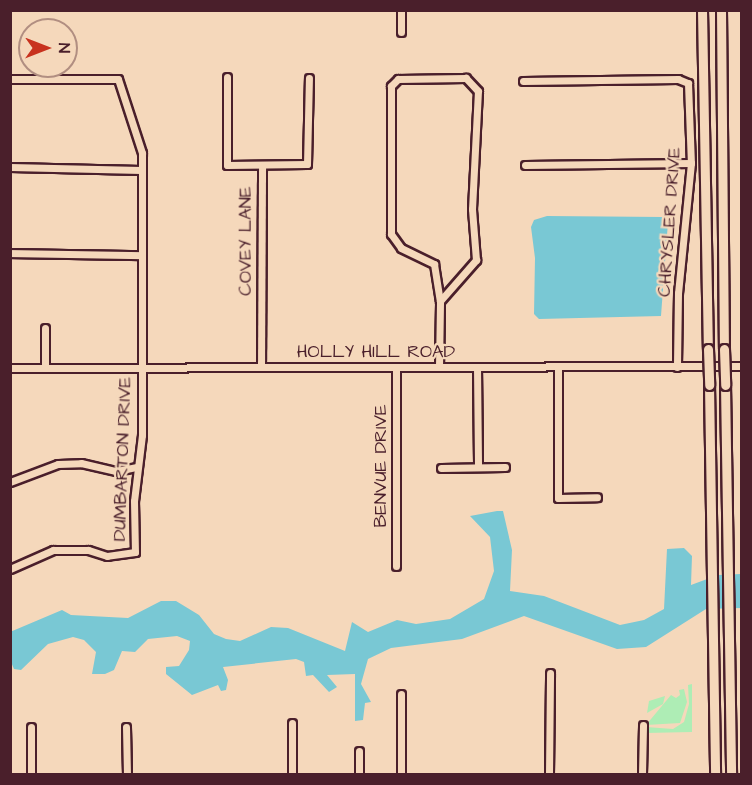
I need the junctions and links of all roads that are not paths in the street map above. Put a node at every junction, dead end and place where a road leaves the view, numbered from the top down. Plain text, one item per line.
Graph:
1 (401, 10) edge
2 (702, 10) edge
3 (721, 10) edge
4 (401, 32) dead end
5 (227, 77) dead end
6 (309, 78) dead end
7 (10, 79) edge
8 (523, 81) dead end
9 (691, 163) junction
10 (262, 165) junction
11 (525, 165) dead end
12 (10, 167) edge
13 (141, 170) junction
14 (10, 253) edge
15 (142, 255) junction
16 (440, 301) junction
17 (45, 328) dead end
18 (741, 366) edge
19 (141, 367) junction
20 (261, 367) junction
21 (396, 367) junction
22 (439, 367) junction
23 (477, 367) junction
24 (558, 367) junction
25 (677, 367) junction
26 (10, 368) edge
27 (45, 368) junction
28 (136, 467) junction
29 (478, 467) junction
30 (505, 467) dead end
31 (441, 468) dead end
32 (10, 482) edge
33 (597, 497) dead end
34 (396, 566) dead end
35 (10, 569) edge
36 (550, 673) dead end
37 (401, 694) dead end
38 (292, 723) dead end
39 (643, 725) dead end
40 (31, 727) dead end
41 (126, 727) dead end
42 (359, 751) dead end
43 (31, 774) edge
44 (127, 774) edge
45 (292, 774) edge
46 (359, 774) edge
47 (401, 774) edge
48 (549, 774) edge
49 (642, 774) edge
50 (715, 774) edge
51 (731, 774) edge

1 - 4 street
2 - 50 highway, bridge
3 - 51 highway, bridge
5 - 10 street, COVEY LANE
6 - 10 street
7 - 13 street, DUMBARTON DRIVE
8 - 9 street, CHRYSLER DRIVE
9 - 11 street
9 - 25 street, CHRYSLER DRIVE
10 - 20 street, COVEY LANE
12 - 13 street
13 - 15 street, DUMBARTON DRIVE
14 - 15 street
15 - 19 street, DUMBARTON DRIVE
16 - 16 street
16 - 22 street
17 - 27 street
18 - 25 street, HOLLY HILL ROAD
19 - 20 street, HOLLY HILL ROAD
19 - 27 street, HOLLY HILL ROAD
19 - 28 street, DUMBARTON DRIVE
20 - 21 street, HOLLY HILL ROAD
21 - 22 street, HOLLY HILL ROAD
21 - 34 street, BENVUE DRIVE
22 - 23 street, HOLLY HILL ROAD
23 - 24 street, HOLLY HILL ROAD
23 - 29 street
24 - 25 street, HOLLY HILL ROAD
24 - 33 street
26 - 27 street, HOLLY HILL ROAD
28 - 32 street
28 - 35 street, DUMBARTON DRIVE
29 - 30 street
29 - 31 street
36 - 48 street
37 - 47 street
38 - 45 street
39 - 49 street
40 - 43 street
41 - 44 street
42 - 46 street

